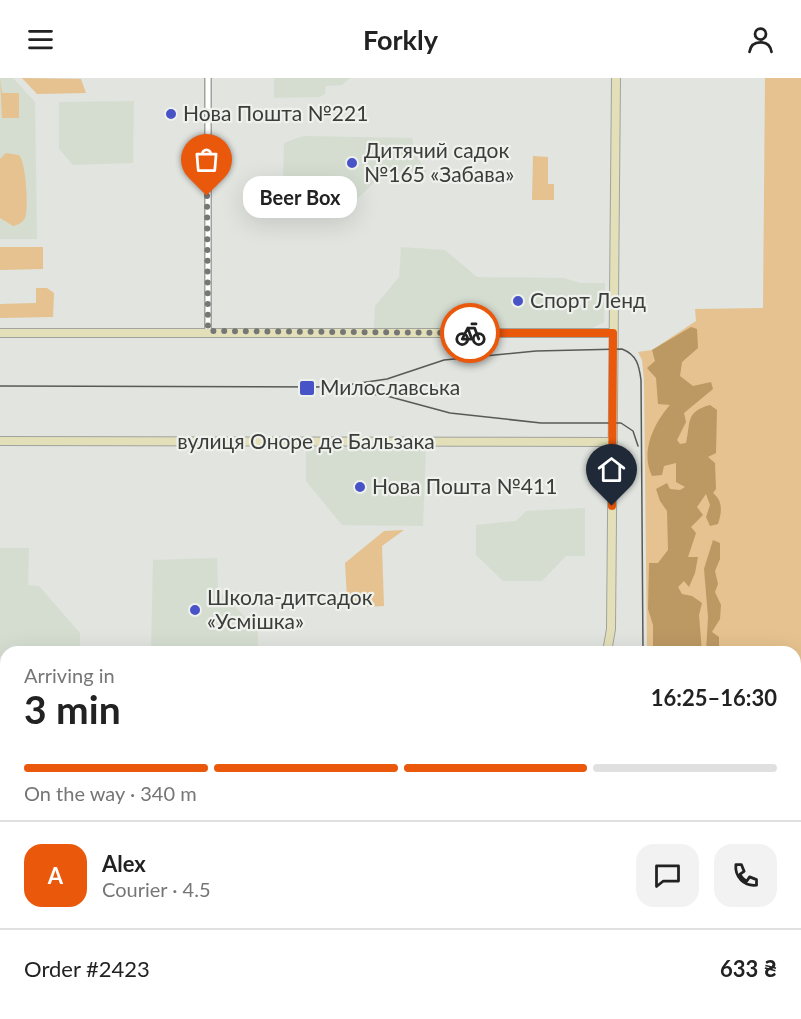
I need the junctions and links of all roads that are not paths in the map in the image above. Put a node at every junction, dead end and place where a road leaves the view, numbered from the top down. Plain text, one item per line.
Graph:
1 (208, 78) edge
2 (616, 78) edge
3 (208, 331) junction
4 (0, 333) edge
5 (613, 333) junction
6 (0, 441) edge
7 (613, 442) junction
8 (609, 646) edge

1 - 3 street
2 - 5 street
3 - 4 street
3 - 5 street
5 - 7 street
6 - 7 street, вулиця Оноре де Бальзака
7 - 8 street

